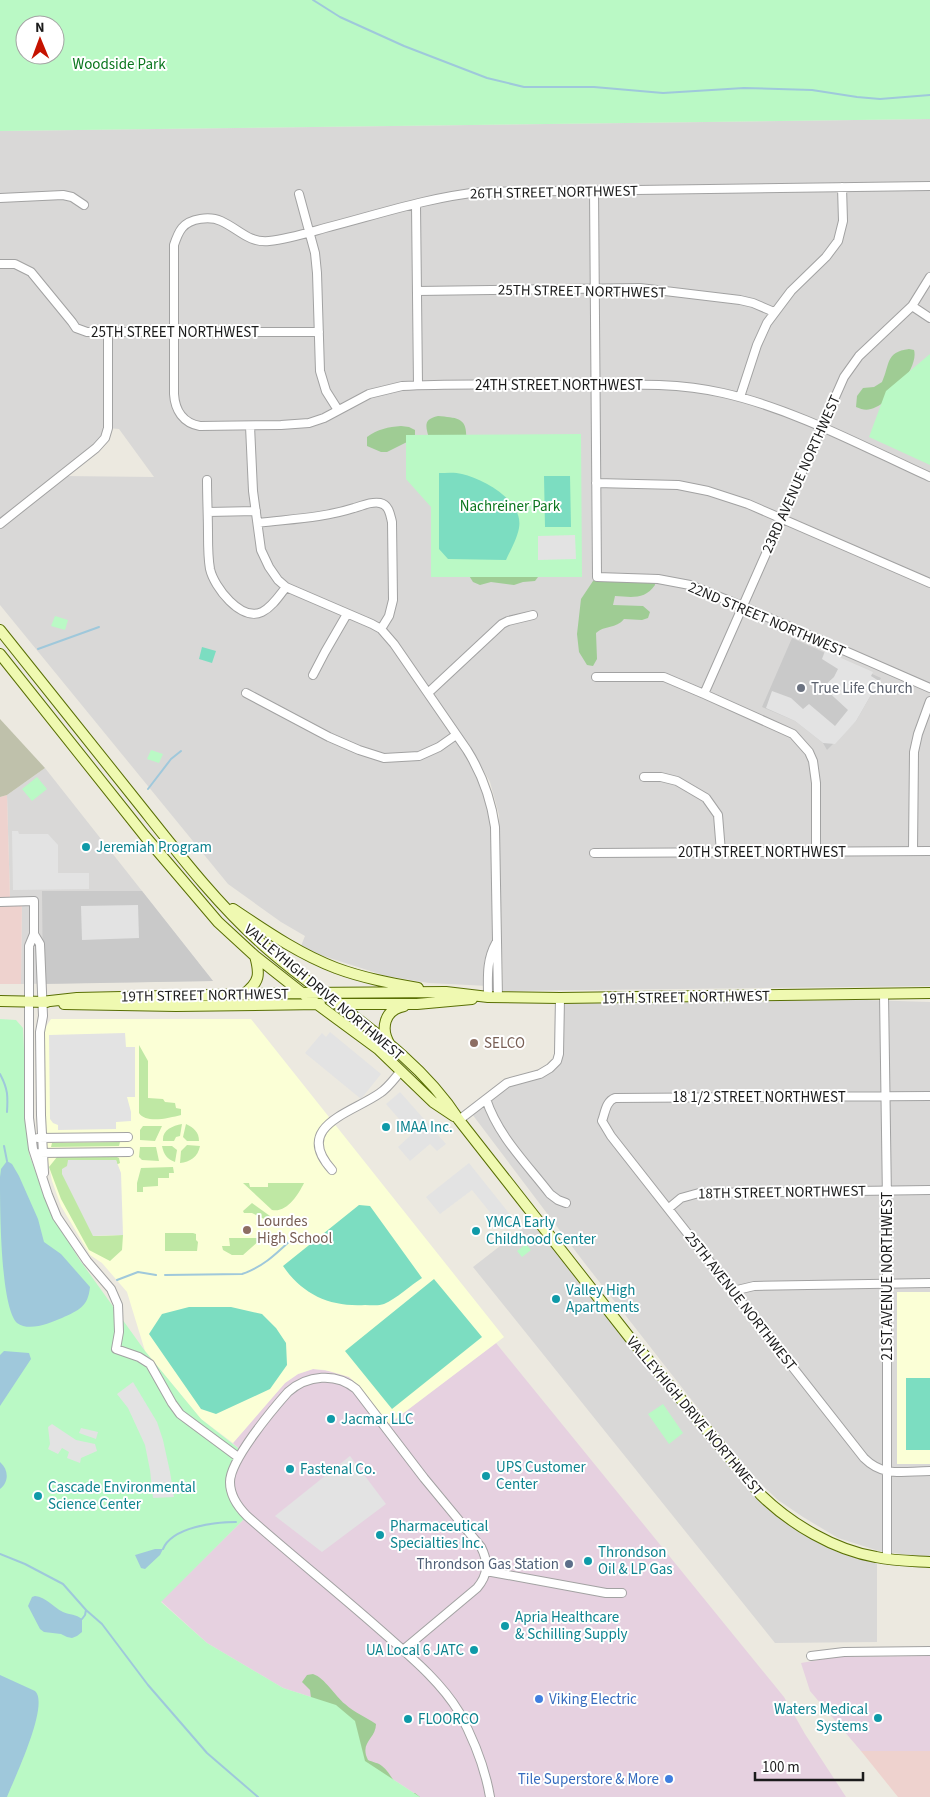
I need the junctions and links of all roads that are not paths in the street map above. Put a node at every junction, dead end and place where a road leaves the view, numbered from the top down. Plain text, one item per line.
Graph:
1 (930, 186) edge
2 (842, 187) junction
3 (594, 190) junction
4 (299, 194) dead end
5 (0, 198) edge
6 (84, 205) dead end
7 (416, 205) junction
8 (310, 232) junction
9 (0, 264) edge
10 (930, 277) edge
11 (596, 288) junction
12 (417, 291) junction
13 (912, 306) junction
14 (774, 312) junction
15 (930, 318) edge
16 (174, 332) junction
17 (319, 332) junction
18 (108, 333) junction
19 (418, 385) junction
20 (595, 385) junction
21 (740, 397) junction
22 (338, 410) junction
23 (250, 426) junction
24 (822, 428) junction
25 (930, 477) edge
26 (207, 480) dead end
27 (596, 483) junction
28 (256, 511) junction
29 (208, 512) junction
30 (782, 519) junction
31 (258, 523) junction
32 (0, 524) edge
33 (930, 584) edge
34 (286, 587) junction
35 (742, 606) junction
36 (347, 614) junction
37 (533, 615) dead end
38 (0, 630) edge
39 (381, 630) junction
40 (0, 654) edge
41 (313, 676) dead end
42 (596, 677) dead end
43 (930, 688) edge
44 (246, 693) dead end
45 (428, 693) junction
46 (704, 694) junction
47 (930, 702) edge
48 (456, 734) junction
49 (644, 777) dead end
50 (913, 851) junction
51 (930, 851) edge
52 (721, 852) junction
53 (816, 852) junction
54 (594, 853) dead end
55 (216, 898) junction
56 (0, 902) edge
57 (34, 934) junction
58 (255, 956) junction
59 (446, 992) junction
60 (302, 993) junction
61 (930, 993) edge
62 (244, 994) junction
63 (322, 994) junction
64 (884, 994) junction
65 (930, 997) edge
66 (493, 998) junction
67 (560, 998) junction
68 (0, 1001) edge
69 (29, 1001) junction
70 (41, 1002) junction
71 (318, 1004) junction
72 (338, 1004) junction
73 (417, 1004) junction
74 (393, 1047) junction
75 (401, 1071) junction
76 (885, 1096) junction
77 (930, 1096) edge
78 (486, 1100) junction
79 (459, 1120) junction
80 (602, 1121) joint
81 (128, 1137) dead end
82 (43, 1138) junction
83 (32, 1139) junction
84 (128, 1152) dead end
85 (38, 1153) junction
86 (332, 1170) dead end
87 (887, 1190) junction
88 (930, 1190) edge
89 (566, 1203) dead end
90 (669, 1208) junction
91 (930, 1283) edge
92 (888, 1284) junction
93 (733, 1291) junction
94 (238, 1458) junction
95 (888, 1471) junction
96 (930, 1471) edge
97 (888, 1559) junction
98 (930, 1562) edge
99 (486, 1571) junction
100 (622, 1593) dead end
101 (403, 1650) junction
102 (930, 1651) edge
103 (811, 1656) dead end
104 (490, 1797) edge

1 - 2 street, 26TH STREET NORTHWEST
2 - 3 street, 26TH STREET NORTHWEST
2 - 14 street
3 - 7 street, 26TH STREET NORTHWEST
3 - 11 street
4 - 8 street
5 - 6 street
7 - 8 street, 26TH STREET NORTHWEST
7 - 12 street
8 - 16 street, 26TH STREET NORTHWEST
8 - 17 street
9 - 18 street, 25TH STREET NORTHWEST
10 - 13 street, 23RD AVENUE NORTHWEST
11 - 12 street, 25TH STREET NORTHWEST
11 - 14 street, 25TH STREET NORTHWEST
11 - 20 street
12 - 19 street
13 - 15 street
13 - 24 street, 23RD AVENUE NORTHWEST
14 - 21 street
16 - 17 street, 25TH STREET NORTHWEST
16 - 18 street, 25TH STREET NORTHWEST
16 - 23 street, 24TH STREET NORTHWEST
17 - 22 street
18 - 32 street
19 - 20 street, 24TH STREET NORTHWEST
19 - 22 street, 24TH STREET NORTHWEST
20 - 21 street, 24TH STREET NORTHWEST
20 - 27 street
21 - 24 street, 24TH STREET NORTHWEST
22 - 23 street, 24TH STREET NORTHWEST
23 - 28 street
24 - 25 street, 24TH STREET NORTHWEST
24 - 30 street, 23RD AVENUE NORTHWEST
26 - 29 street
27 - 30 street
27 - 35 street, 22ND STREET NORTHWEST
28 - 29 street
28 - 31 street
29 - 34 street
30 - 33 street
30 - 35 street, 23RD AVENUE NORTHWEST
31 - 34 street
31 - 39 street
34 - 36 street
35 - 43 street, 22ND STREET NORTHWEST
35 - 46 street, 23RD AVENUE NORTHWEST
36 - 39 street
36 - 41 street
37 - 45 street
38 - 55 main road, VALLEYHIGH DRIVE NORTHWEST
39 - 45 street
40 - 58 main road, VALLEYHIGH DRIVE NORTHWEST
42 - 46 street
44 - 48 street
45 - 48 street
46 - 53 street
47 - 50 street
48 - 66 street
49 - 52 street
50 - 51 street, 20TH STREET NORTHWEST
50 - 53 street, 20TH STREET NORTHWEST
52 - 53 street, 20TH STREET NORTHWEST
52 - 54 street, 20TH STREET NORTHWEST
55 - 59 main road
55 - 63 main road, VALLEYHIGH DRIVE NORTHWEST
56 - 57 street
57 - 69 street
57 - 70 street
58 - 60 main road, VALLEYHIGH DRIVE NORTHWEST
58 - 62 main road
59 - 63 main road, 19TH STREET NORTHWEST
59 - 66 main road, 19TH STREET NORTHWEST
60 - 62 main road, 19TH STREET NORTHWEST
60 - 63 main road, 19TH STREET NORTHWEST
60 - 71 main road, VALLEYHIGH DRIVE NORTHWEST
61 - 64 main road, 19TH STREET NORTHWEST
62 - 70 main road, 19TH STREET NORTHWEST
63 - 72 main road, VALLEYHIGH DRIVE NORTHWEST
64 - 65 main road, 19TH STREET NORTHWEST
64 - 67 main road, 19TH STREET NORTHWEST
64 - 76 street, 21ST AVENUE NORTHWEST
66 - 67 main road, 19TH STREET NORTHWEST
66 - 73 main road, 19TH STREET NORTHWEST
67 - 78 street
68 - 69 main road, 19TH STREET NORTHWEST
69 - 70 main road, 19TH STREET NORTHWEST
69 - 83 street
70 - 71 main road, 19TH STREET NORTHWEST
70 - 82 street
71 - 72 main road, 19TH STREET NORTHWEST
71 - 75 main road, VALLEYHIGH DRIVE NORTHWEST
72 - 73 main road, 19TH STREET NORTHWEST
72 - 74 main road, VALLEYHIGH DRIVE NORTHWEST
73 - 74 main road
74 - 79 main road, VALLEYHIGH DRIVE NORTHWEST
75 - 79 main road, VALLEYHIGH DRIVE NORTHWEST
75 - 86 street
76 - 77 street, 18 1/2 STREET NORTHWEST
76 - 80 street, 18 1/2 STREET NORTHWEST
76 - 87 street, 21ST AVENUE NORTHWEST
78 - 79 street
78 - 89 street
79 - 97 main road, VALLEYHIGH DRIVE NORTHWEST
80 - 90 street, 25TH AVENUE NORTHWEST
81 - 82 street
82 - 83 street
82 - 85 street
83 - 85 street
84 - 85 street
85 - 94 street
87 - 88 street, 18TH STREET NORTHWEST
87 - 90 street, 18TH STREET NORTHWEST
87 - 92 street, 21ST AVENUE NORTHWEST
90 - 93 street, 25TH AVENUE NORTHWEST
91 - 92 street
92 - 93 street
92 - 95 street, 21ST AVENUE NORTHWEST
93 - 95 street, 25TH AVENUE NORTHWEST
94 - 99 street
94 - 101 street
95 - 96 street
95 - 97 street, 21ST AVENUE NORTHWEST
97 - 98 main road, VALLEYHIGH DRIVE NORTHWEST
99 - 100 street
99 - 101 street
101 - 104 street
102 - 103 street

